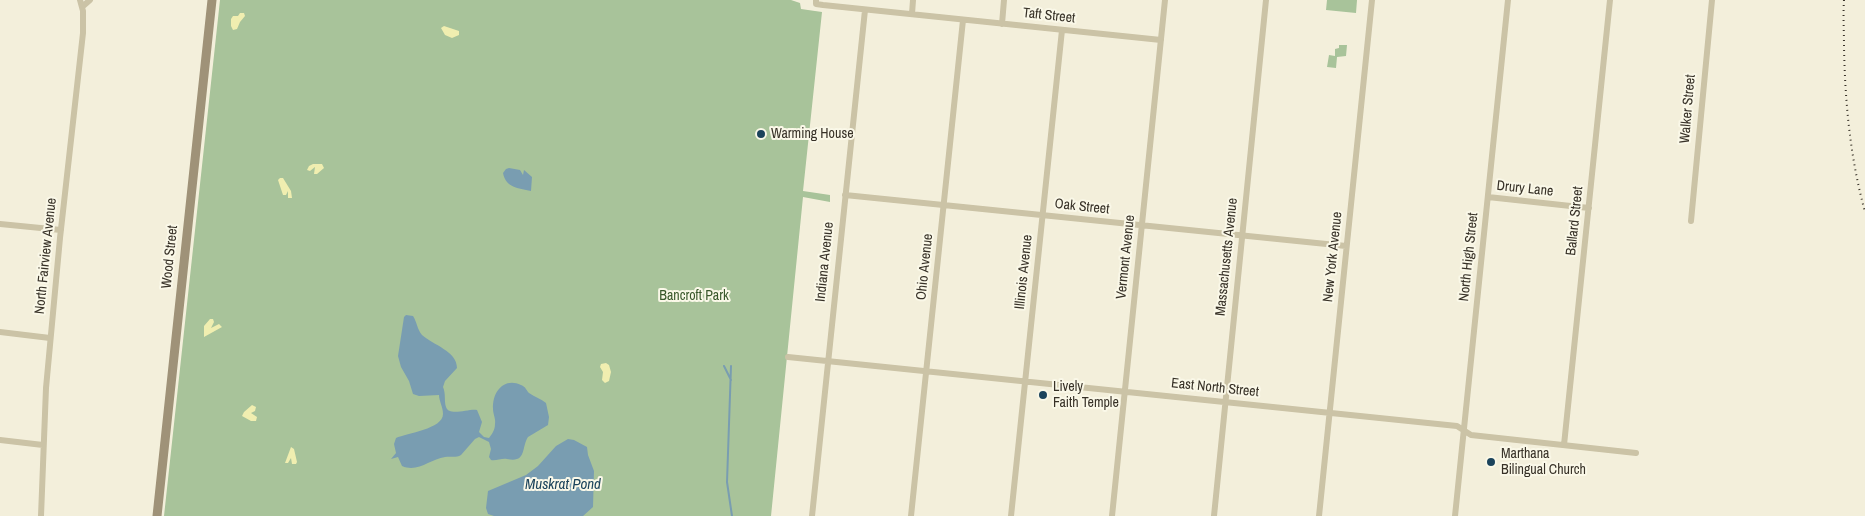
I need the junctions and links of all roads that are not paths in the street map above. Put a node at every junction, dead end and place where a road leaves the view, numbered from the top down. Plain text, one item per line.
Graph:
1 (90, 0) edge
2 (212, 0) edge
3 (913, 0) edge
4 (1004, 0) edge
5 (1165, 0) edge
6 (1266, 0) edge
7 (1372, 0) edge
8 (1508, 0) edge
9 (1610, 0) edge
10 (1712, 0) edge
11 (816, 2) edge
12 (81, 4) edge
13 (865, 10) junction
14 (912, 14) junction
15 (963, 20) junction
16 (1002, 24) junction
17 (1062, 30) junction
18 (1161, 40) junction
19 (845, 195) junction
20 (1488, 197) junction
21 (944, 205) junction
22 (1588, 208) junction
23 (1042, 215) junction
24 (1690, 220) dead end
25 (0, 224) edge
26 (1142, 225) junction
27 (61, 230) junction
28 (1242, 236) junction
29 (1346, 246) junction
30 (0, 332) edge
31 (50, 338) junction
32 (788, 357) dead end
33 (828, 361) junction
34 (927, 371) junction
35 (1025, 382) junction
36 (1125, 391) junction
37 (1225, 402) junction
38 (1329, 413) junction
39 (1463, 431) junction
40 (0, 440) edge
41 (43, 445) junction
42 (1564, 445) junction
43 (1636, 453) dead end
44 (41, 516) edge
45 (157, 516) edge
46 (812, 516) edge
47 (911, 516) edge
48 (1011, 516) edge
49 (1112, 516) edge
50 (1214, 516) edge
51 (1318, 516) edge
52 (1455, 516) edge

1 - 12 street
2 - 45 street, Wood Street
3 - 14 street
4 - 16 street
5 - 18 street, Vermont Avenue
6 - 28 street, Massachusetts Avenue
7 - 29 street, New York Avenue
8 - 20 street, North High Street
9 - 22 street, Ballard Street
10 - 24 street, Walker Street
11 - 13 street, Taft Street
12 - 27 street, North Fairview Avenue
13 - 14 street, Taft Street
13 - 19 street, Indiana Avenue
14 - 15 street, Taft Street
15 - 16 street, Taft Street
15 - 21 street, Ohio Avenue
16 - 17 street, Taft Street
17 - 18 street, Taft Street
17 - 23 street, Illinois Avenue
18 - 26 street, Vermont Avenue
19 - 21 street, Oak Street
19 - 33 street, Indiana Avenue
20 - 22 street, Drury Lane
20 - 39 street, North High Street
21 - 23 street, Oak Street
21 - 34 street, Ohio Avenue
22 - 42 street, Ballard Street
23 - 26 street, Oak Street
23 - 35 street, Illinois Avenue
25 - 27 street
26 - 28 street, Oak Street
26 - 36 street, Vermont Avenue
27 - 31 street, North Fairview Avenue
28 - 29 street, Oak Street
28 - 37 street, Massachusetts Avenue
29 - 38 street, New York Avenue
30 - 31 street
31 - 41 street, North Fairview Avenue
32 - 33 street, East North Street
33 - 34 street, East North Street
33 - 46 street, Indiana Avenue
34 - 35 street, East North Street
34 - 47 street, Ohio Avenue
35 - 36 street, East North Street
35 - 48 street, Illinois Avenue
36 - 37 street, East North Street
36 - 49 street, Vermont Avenue
37 - 38 street, East North Street
37 - 50 street, Massachusetts Avenue
38 - 39 street, East North Street
38 - 51 street, New York Avenue
39 - 42 street, East North Street
39 - 52 street, North High Street
40 - 41 street
41 - 44 street, North Fairview Avenue
42 - 43 street, East North Street

